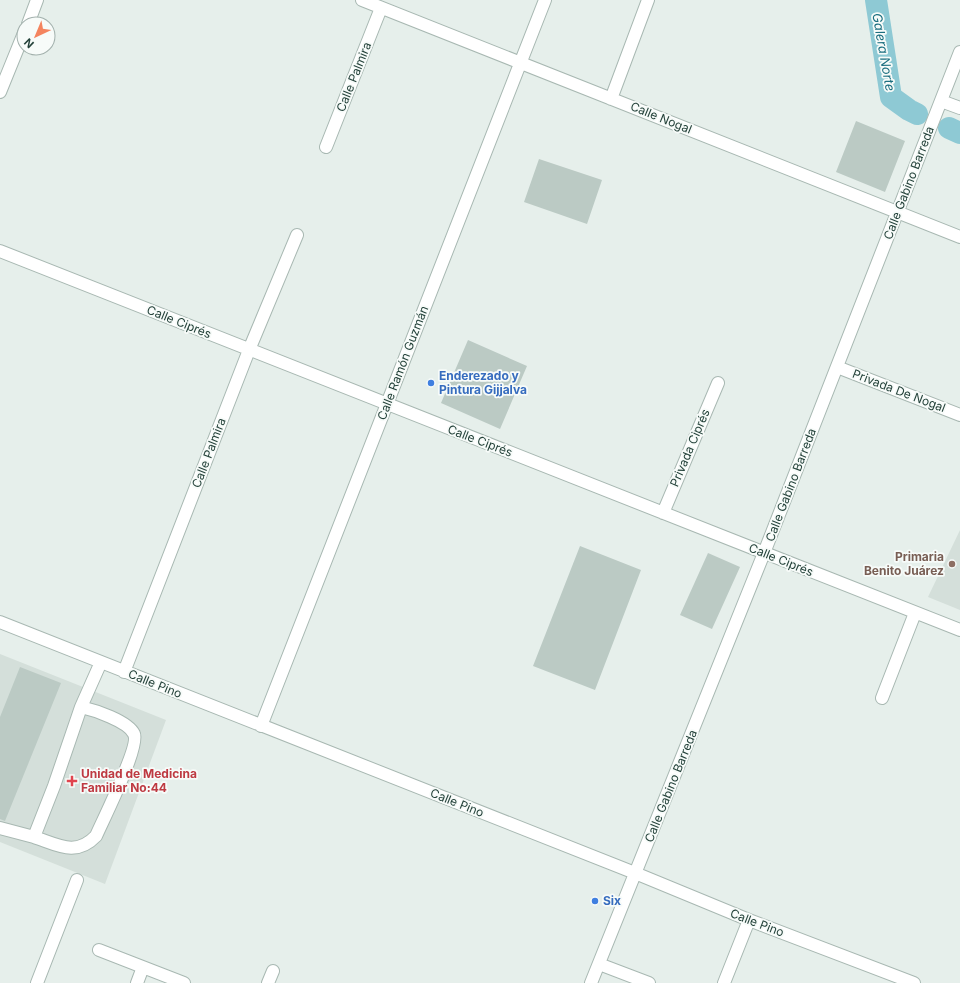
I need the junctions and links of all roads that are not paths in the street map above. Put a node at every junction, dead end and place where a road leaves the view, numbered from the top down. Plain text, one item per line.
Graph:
1 (37, 0) edge
2 (362, 0) edge
3 (545, 0) edge
4 (648, 0) edge
5 (381, 8) junction
6 (31, 16) edge
7 (16, 46) edge
8 (960, 52) edge
9 (6, 63) edge
10 (521, 63) junction
11 (0, 92) edge
12 (611, 98) junction
13 (941, 100) junction
14 (960, 108) edge
15 (326, 147) dead end
16 (898, 212) junction
17 (297, 235) dead end
18 (960, 237) edge
19 (0, 251) edge
20 (249, 350) junction
21 (837, 367) junction
22 (718, 383) dead end
23 (387, 404) junction
24 (960, 415) edge
25 (663, 513) junction
26 (764, 553) junction
27 (915, 613) junction
28 (0, 622) edge
29 (960, 630) edge
30 (101, 662) junction
31 (124, 672) junction
32 (882, 698) dead end
33 (81, 707) junction
34 (261, 726) junction
35 (0, 828) edge
36 (34, 837) junction
37 (635, 873) junction
38 (76, 880) dead end
39 (749, 920) junction
40 (99, 950) dead end
41 (599, 964) junction
42 (143, 967) junction
43 (273, 971) dead end
44 (889, 978) edge
45 (37, 983) edge
46 (137, 983) edge
47 (184, 983) edge
48 (268, 983) edge
49 (591, 983) edge
50 (649, 983) edge
51 (724, 983) edge
52 (914, 983) edge

1 - 6 street
2 - 5 street, Calle Nogal
3 - 10 street, Calle Ramón Guzmán
4 - 12 street
5 - 10 street, Calle Nogal
5 - 15 street, Calle Palmira
7 - 9 street
8 - 13 street, Calle Gabino Barreda
9 - 11 street
10 - 12 street, Calle Nogal
10 - 23 street, Calle Ramón Guzmán
12 - 16 street, Calle Nogal
13 - 14 street
13 - 16 street, Calle Gabino Barreda
16 - 18 street, Calle Nogal
16 - 21 street, Calle Gabino Barreda
17 - 20 street, Calle Palmira
19 - 20 street, Calle Ciprés
20 - 23 street, Calle Ciprés
20 - 31 street, Calle Palmira
21 - 24 street, Privada De Nogal
21 - 26 street, Calle Gabino Barreda
22 - 25 street, Privada Ciprés
23 - 25 street, Calle Ciprés
23 - 34 street, Calle Ramón Guzmán
25 - 26 street, Calle Ciprés
26 - 27 street, Calle Ciprés
26 - 37 street, Calle Gabino Barreda
27 - 29 street, Calle Ciprés
27 - 32 street
28 - 30 street, Calle Pino
30 - 31 street, Calle Pino
30 - 33 street
31 - 34 street, Calle Pino
33 - 36 street
33 - 36 street
34 - 37 street, Calle Pino
35 - 36 street
37 - 39 street, Calle Pino
37 - 41 street, Calle Gabino Barreda
38 - 45 street
39 - 44 street, Calle Pino
39 - 51 street
40 - 42 street
41 - 49 street, Calle Gabino Barreda
41 - 50 street
42 - 46 street
42 - 47 street
43 - 48 street
44 - 52 street, Calle Pino

